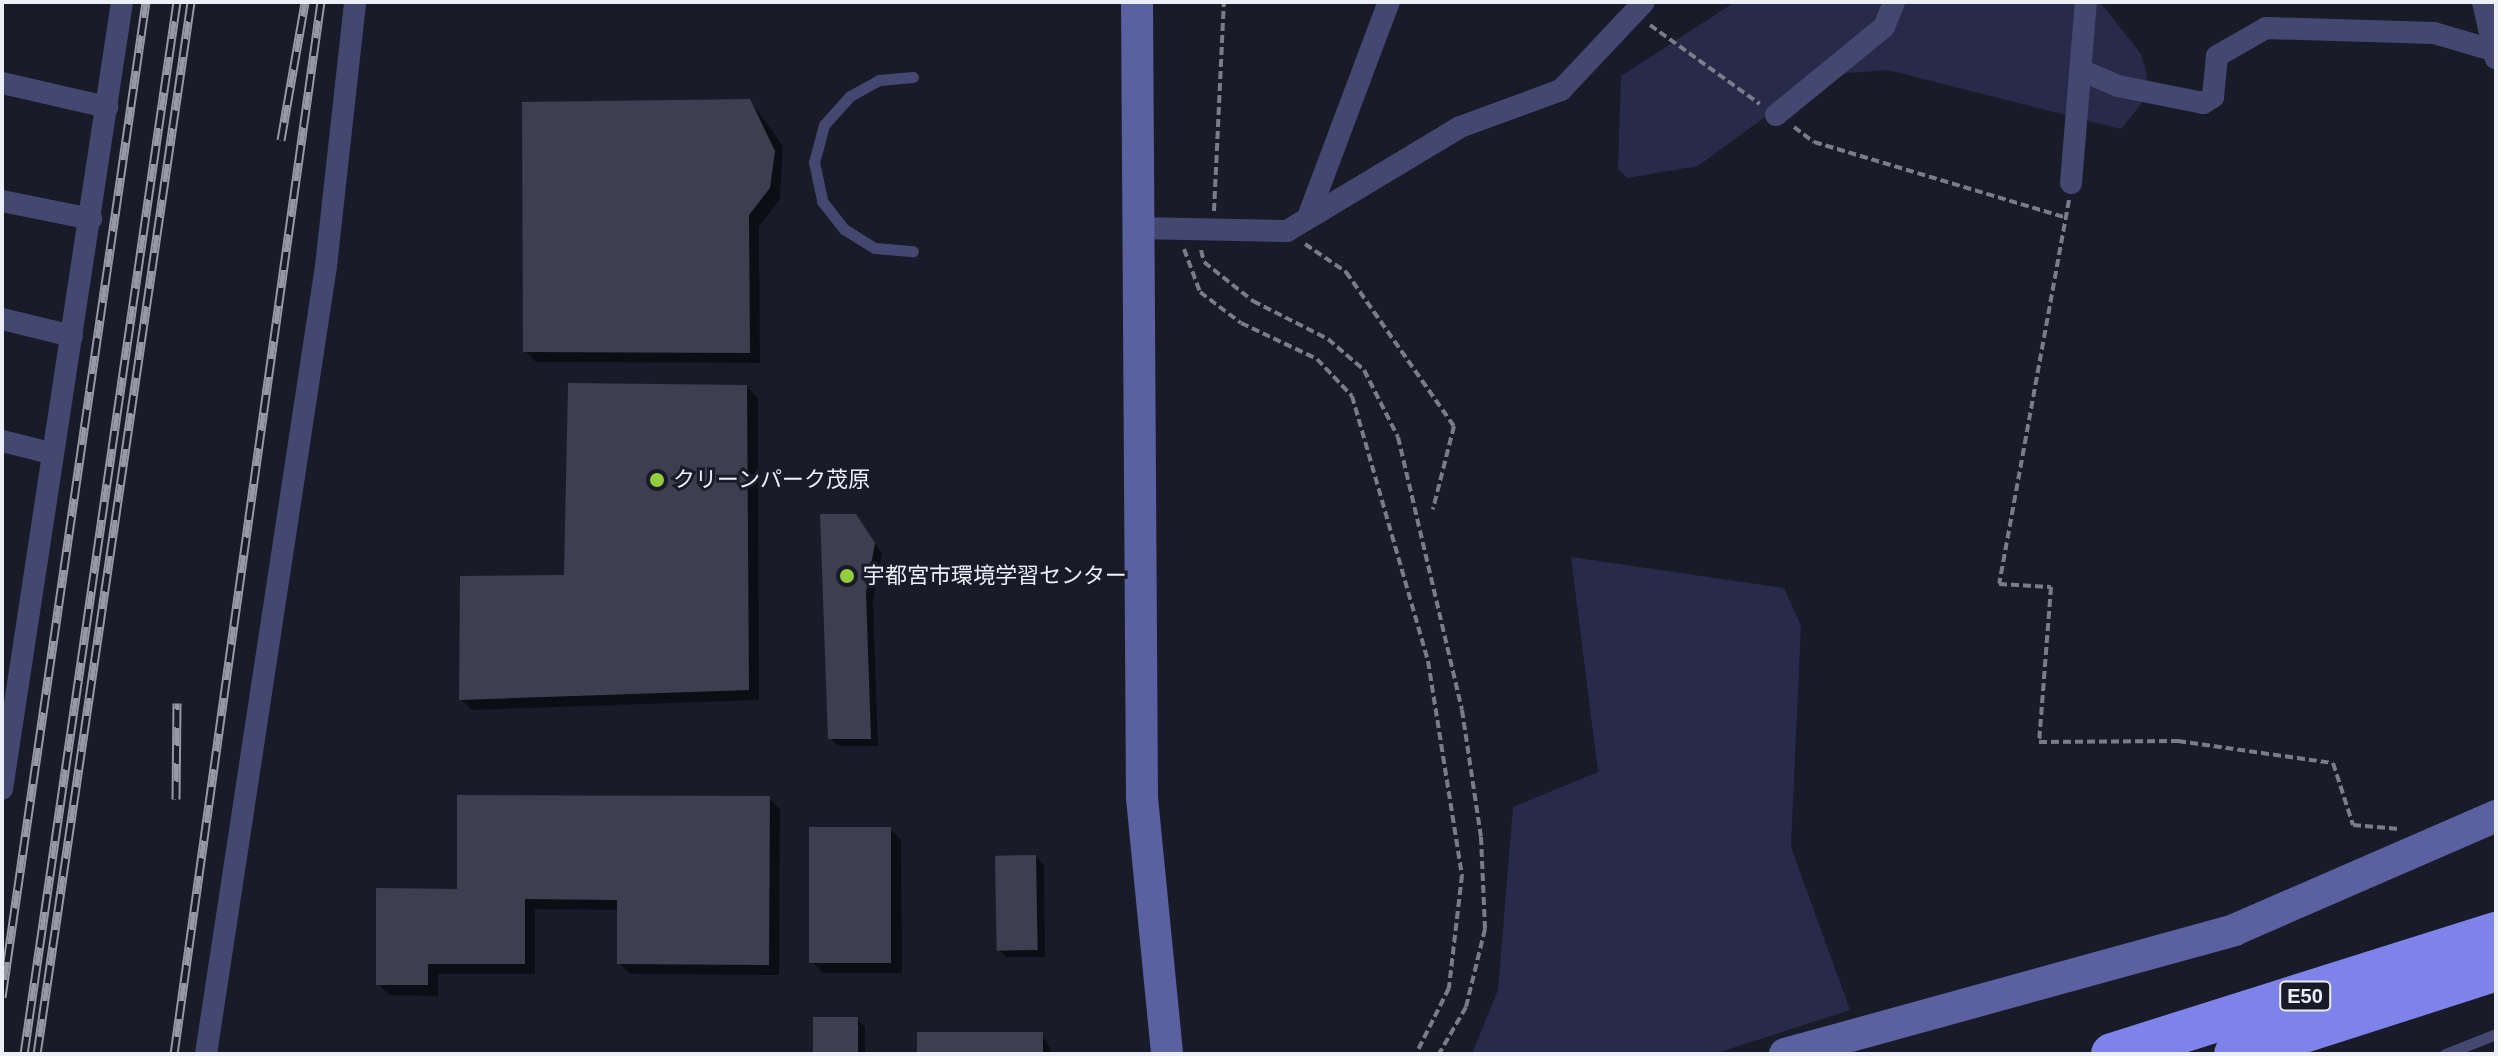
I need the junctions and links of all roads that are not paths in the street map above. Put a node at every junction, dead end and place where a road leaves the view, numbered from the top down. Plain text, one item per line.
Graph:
1 (122, 2) edge
2 (355, 2) edge
3 (1137, 2) edge
4 (1389, 2) edge
5 (1894, 2) edge
6 (2086, 2) edge
7 (2483, 2) edge
8 (1639, 8) edge
9 (2495, 53) edge
10 (2081, 70) junction
11 (913, 77) dead end
12 (2, 83) edge
13 (107, 107) junction
14 (1776, 115) road end
15 (2071, 183) dead end
16 (2, 201) edge
17 (1308, 217) junction
18 (91, 219) junction
19 (1138, 228) junction
20 (913, 251) dead end
21 (2, 319) edge
22 (72, 336) junction
23 (2, 441) edge
24 (50, 453) junction
25 (2, 789) edge
26 (2496, 816) edge
27 (2496, 933) edge
28 (2496, 970) edge
29 (2496, 1034) edge
30 (206, 1054) edge
31 (1167, 1054) edge
32 (1785, 1054) edge
33 (2112, 1054) edge
34 (2235, 1054) edge
35 (2445, 1054) edge

1 - 13 street
2 - 30 street
3 - 19 street
4 - 17 street
5 - 14 street
6 - 10 street
7 - 9 street
8 - 17 street
9 - 10 street
10 - 15 street
11 - 20 lane
12 - 13 street
13 - 18 street
16 - 18 street
17 - 19 street
18 - 22 street
19 - 31 street
21 - 22 street
22 - 24 street
23 - 24 street
24 - 25 street
26 - 32 street
27 - 33 highway, E50
28 - 34 highway, E50
29 - 35 lane

